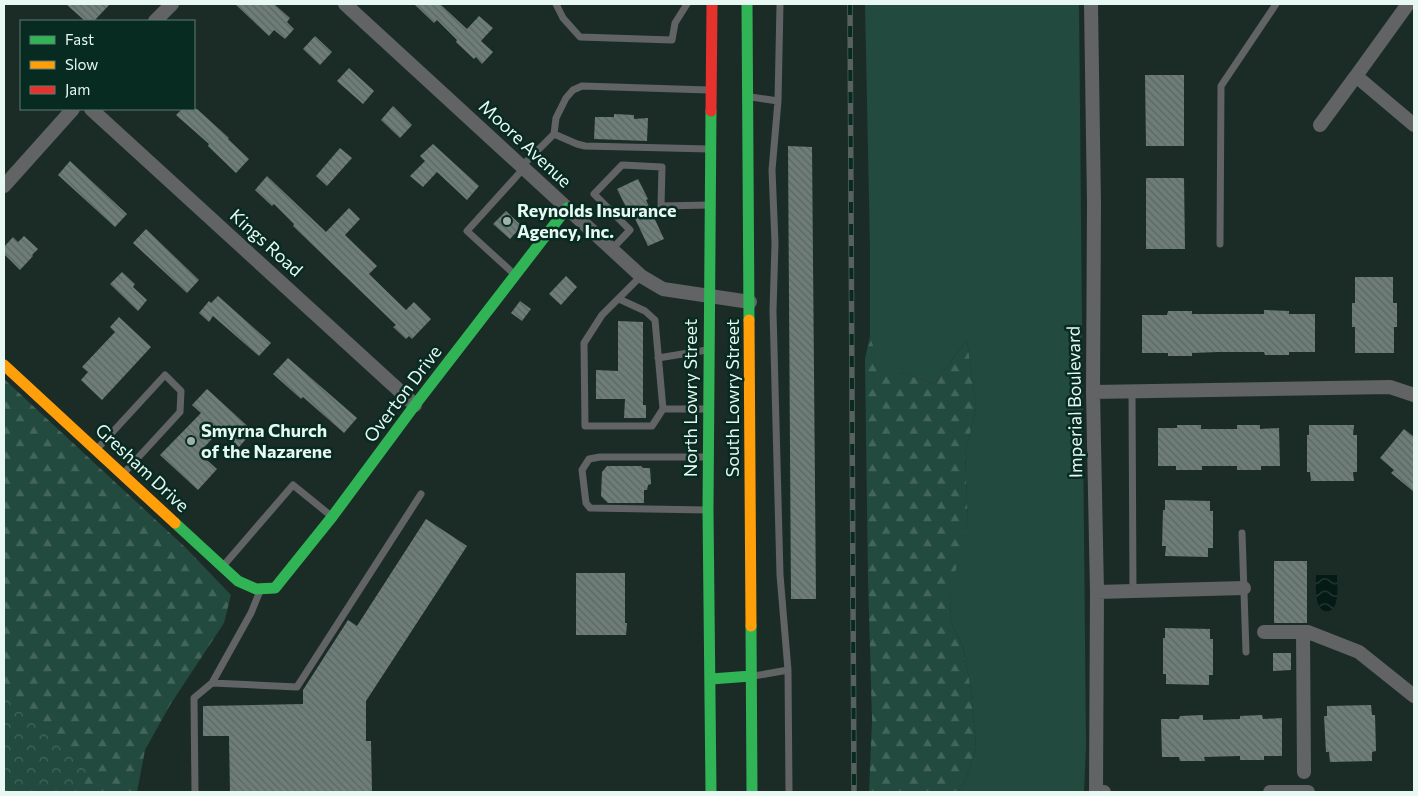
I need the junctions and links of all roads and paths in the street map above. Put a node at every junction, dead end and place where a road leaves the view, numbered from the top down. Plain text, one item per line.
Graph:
1 (172, 4) edge
2 (345, 4) edge
3 (556, 4) edge
4 (687, 4) edge
5 (712, 4) edge
6 (748, 4) edge
7 (780, 4) edge
8 (1091, 4) edge
9 (1276, 4) edge
10 (1408, 4) edge
11 (156, 20) edge
12 (1356, 76) junction
13 (711, 90) junction
14 (748, 96) junction
15 (778, 101) junction
16 (71, 110) edge
17 (92, 110) edge
18 (1320, 124) dead end
19 (1414, 125) edge
20 (554, 134) junction
21 (710, 149) junction
22 (523, 167) junction
23 (4, 186) edge
24 (710, 205) junction
25 (567, 208) junction
26 (1220, 244) dead end
27 (612, 249) junction
28 (516, 276) junction
29 (642, 276) junction
30 (709, 295) junction
31 (619, 299) junction
32 (750, 302) junction
33 (709, 350) junction
34 (658, 358) junction
35 (4, 365) edge
36 (1132, 391) junction
37 (1093, 392) junction
38 (1414, 395) edge
39 (415, 405) junction
40 (663, 409) junction
41 (709, 409) junction
42 (97, 450) junction
43 (710, 457) junction
44 (123, 474) junction
45 (421, 494) dead end
46 (708, 510) junction
47 (332, 517) junction
48 (1242, 533) dead end
49 (222, 567) junction
50 (1244, 588) junction
51 (260, 591) junction
52 (1133, 591) junction
53 (1097, 592) junction
54 (1264, 632) dead end
55 (1303, 632) junction
56 (1246, 652) dead end
57 (788, 670) junction
58 (751, 676) junction
59 (711, 679) junction
60 (212, 683) junction
61 (1414, 696) edge
62 (1304, 772) dead end
63 (194, 792) edge
64 (711, 792) edge
65 (752, 792) edge
66 (789, 792) edge
67 (1096, 792) edge
68 (1104, 792) edge
69 (1270, 792) edge
70 (1308, 792) edge

1 - 11 street
2 - 22 street, Moore Avenue
3 - 4 lane
5 - 13 main road, North Lowry Street
6 - 14 main road, South Lowry Street
7 - 15 lane
8 - 37 street, Imperial Boulevard
9 - 26 lane
10 - 12 street
12 - 18 street
12 - 19 street
13 - 20 lane
13 - 21 main road, North Lowry Street
14 - 15 lane
14 - 32 main road, South Lowry Street
15 - 57 lane
16 - 23 street
17 - 39 street, Kings Road
20 - 21 lane
20 - 22 lane
21 - 24 main road, North Lowry Street
22 - 25 street, Moore Avenue
22 - 28 lane
24 - 27 lane
24 - 30 main road, North Lowry Street
25 - 27 street, Moore Avenue
25 - 28 main road, Overton Drive
27 - 29 street, Moore Avenue
28 - 39 main road, Overton Drive
29 - 30 street, Moore Avenue
29 - 31 lane
30 - 32 street, Moore Avenue
30 - 33 main road, North Lowry Street
31 - 34 lane
31 - 40 lane
32 - 58 main road, South Lowry Street
33 - 34 lane
33 - 41 main road, North Lowry Street
34 - 40 lane
35 - 42 main road, Gresham Drive
36 - 37 street
36 - 38 street
36 - 52 lane
37 - 53 street, Imperial Boulevard
39 - 47 main road, Overton Drive
40 - 41 lane
41 - 43 main road, North Lowry Street
42 - 44 main road, Gresham Drive
42 - 44 lane
43 - 46 main road, North Lowry Street
43 - 46 lane
44 - 49 main road, Gresham Drive
45 - 60 lane
46 - 59 main road, North Lowry Street
47 - 49 lane
47 - 51 main road, Overton Drive
48 - 50 lane
49 - 51 main road, Gresham Drive
50 - 52 street
50 - 56 lane
51 - 60 lane
52 - 53 street
53 - 67 street, Imperial Boulevard
54 - 55 street
55 - 61 street
55 - 62 street
57 - 58 lane
57 - 66 lane
58 - 59 main road
58 - 65 main road, South Lowry Street
59 - 64 main road, North Lowry Street
60 - 63 lane
67 - 68 street, Imperial Boulevard
69 - 70 street

